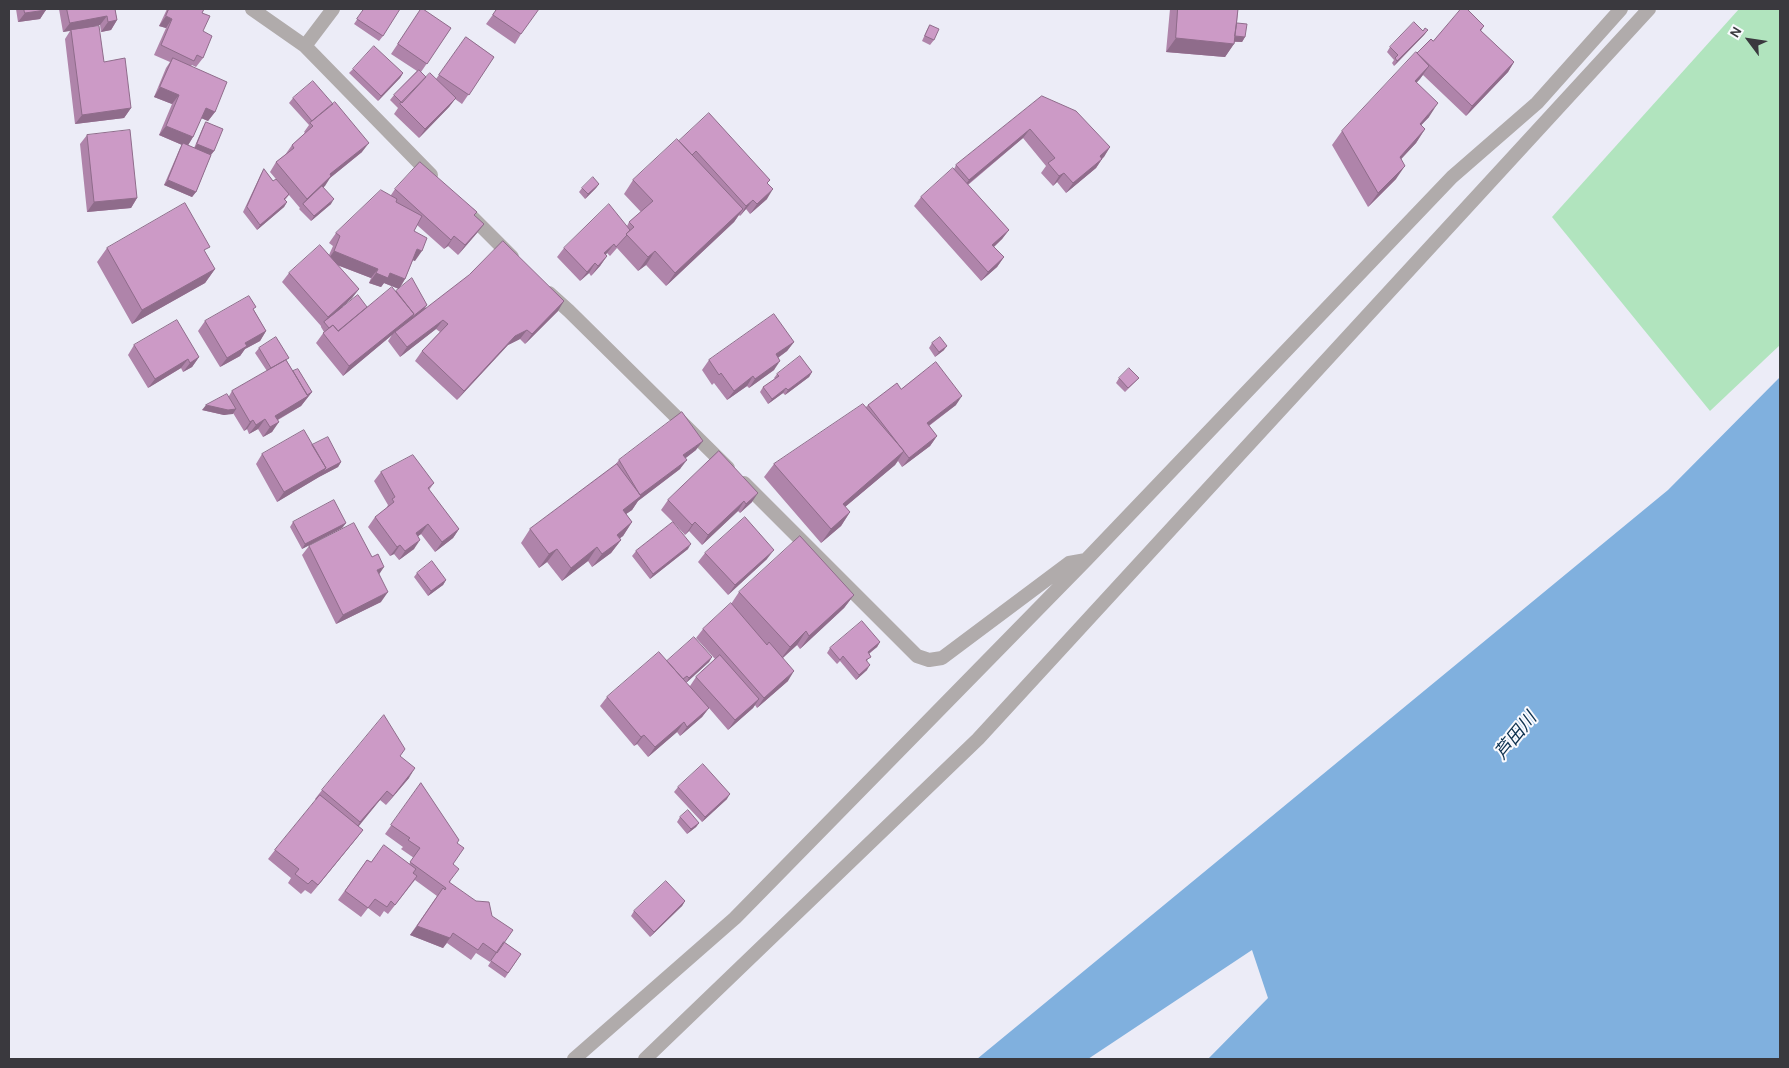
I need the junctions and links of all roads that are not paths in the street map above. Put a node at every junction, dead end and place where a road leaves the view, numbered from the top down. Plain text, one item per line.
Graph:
1 (252, 9) edge
2 (333, 9) edge
3 (1621, 9) edge
4 (1649, 9) edge
5 (305, 46) junction
6 (441, 185) edge
7 (461, 206) edge
8 (522, 268) edge
9 (536, 281) edge
10 (1086, 560) junction
11 (574, 1059) edge
12 (645, 1059) edge

1 - 5 street
2 - 5 street
3 - 10 street
4 - 12 street
5 - 6 street
7 - 8 street
9 - 10 street
10 - 11 street

